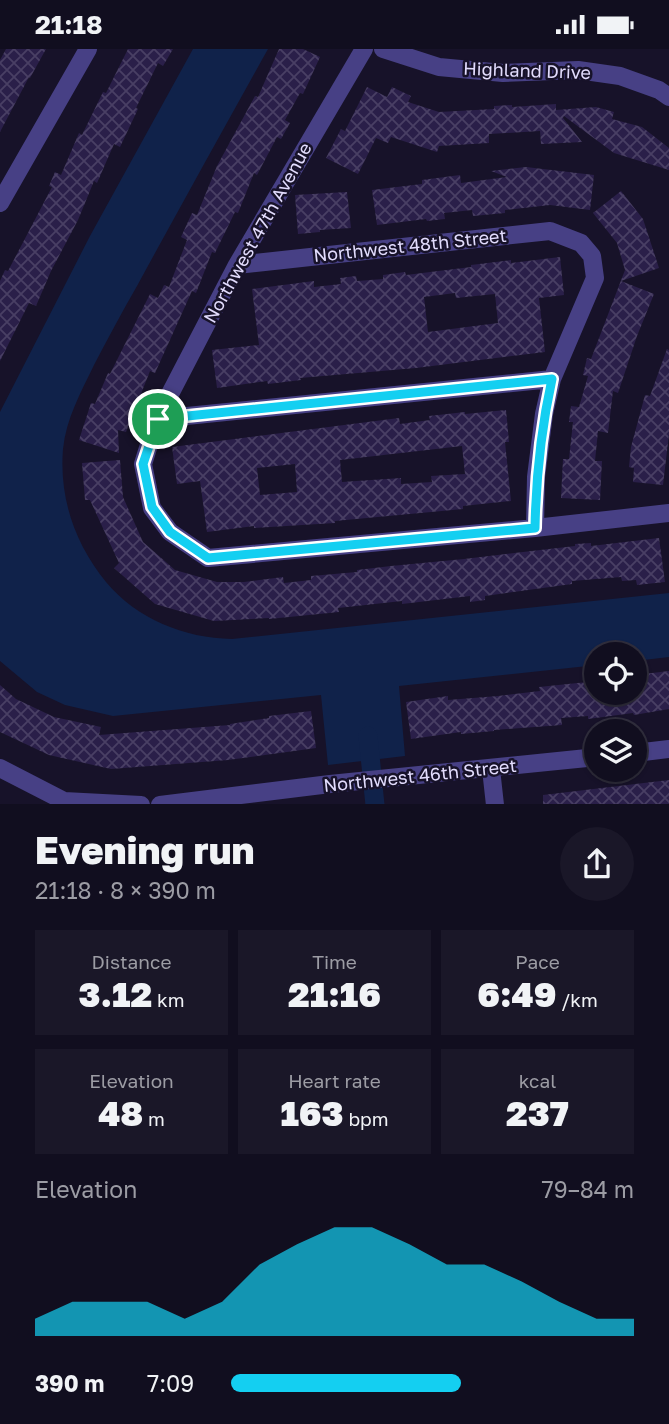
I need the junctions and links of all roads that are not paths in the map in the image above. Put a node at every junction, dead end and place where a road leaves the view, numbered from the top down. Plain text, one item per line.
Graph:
1 (88, 49) edge
2 (364, 49) edge
3 (383, 49) edge
4 (666, 88) edge
5 (0, 203) edge
6 (237, 265) junction
7 (552, 379) junction
8 (158, 419) junction
9 (669, 513) edge
10 (535, 528) junction
11 (669, 749) edge
12 (647, 752) edge
13 (584, 758) edge
14 (0, 768) edge
15 (491, 769) junction
16 (250, 799) edge
17 (141, 804) edge
18 (160, 804) edge
19 (495, 804) edge

1 - 5 street
2 - 6 street, Northwest 47th Avenue
3 - 4 street, Highland Drive
6 - 7 street, Northwest 48th Street
6 - 8 street, Northwest 47th Avenue
7 - 8 street
7 - 10 street
8 - 10 street, Northwest 47th Avenue
9 - 10 street, Northwest 47th Avenue
11 - 12 street
13 - 15 street, Northwest 46th Street
14 - 17 street
15 - 16 street, Northwest 46th Street
15 - 19 street
16 - 18 street, Northwest 46th Street

